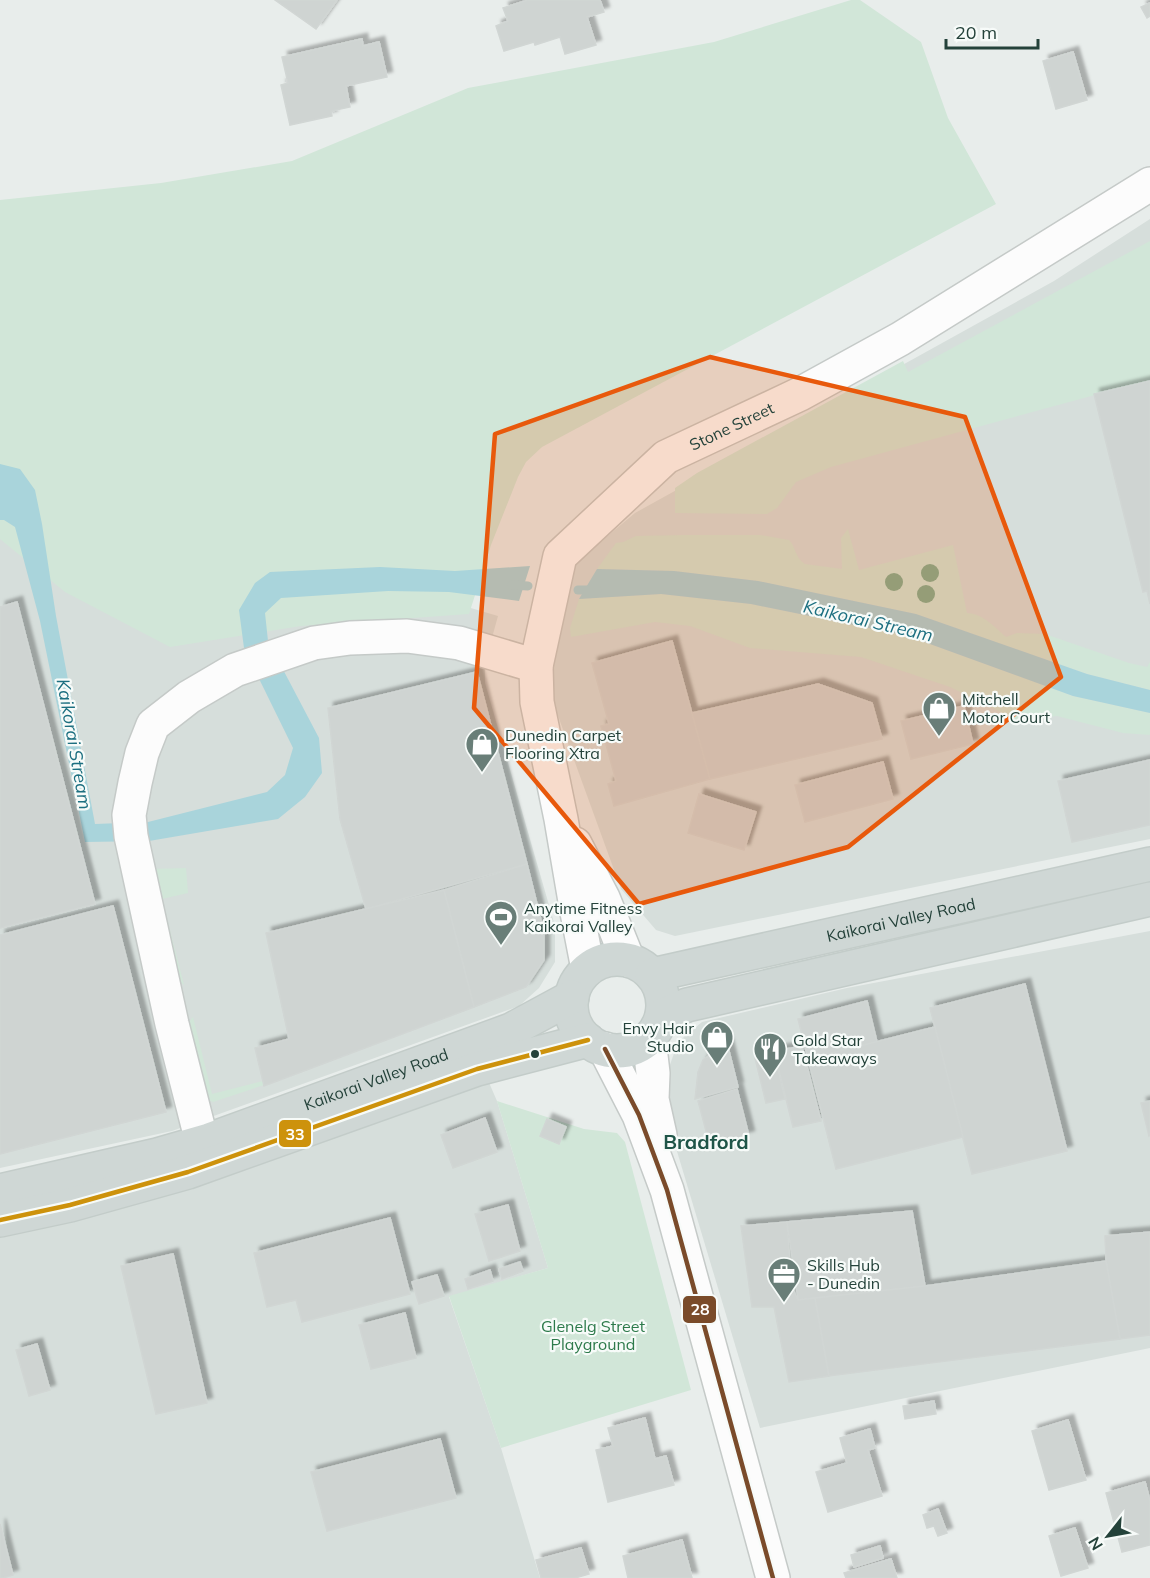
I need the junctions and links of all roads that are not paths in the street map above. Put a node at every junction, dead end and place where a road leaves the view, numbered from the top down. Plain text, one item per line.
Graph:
1 (1150, 184) edge
2 (536, 666) junction
3 (561, 819) junction
4 (1150, 864) edge
5 (1150, 899) edge
6 (640, 967) junction
7 (588, 969) junction
8 (572, 997) junction
9 (656, 1027) junction
10 (596, 1045) junction
11 (202, 1142) junction
12 (667, 1190) junction
13 (0, 1191) edge
14 (0, 1220) edge
15 (773, 1578) edge

1 - 2 street, Stone Street
2 - 3 street, Stone Street
2 - 11 street
3 - 6 street, Stone Street
3 - 7 street, Stone Street
4 - 6 main road, Kaikorai Valley Road
5 - 9 main road, Kaikorai Valley Road
6 - 7 main road, Kaikorai Valley Road
6 - 9 main road
7 - 8 main road
8 - 10 main road
8 - 11 main road, Kaikorai Valley Road
9 - 10 main road, Kaikorai Valley Road
9 - 12 street
10 - 12 street
10 - 14 main road, Kaikorai Valley Road
11 - 13 main road, Kaikorai Valley Road
12 - 15 street

